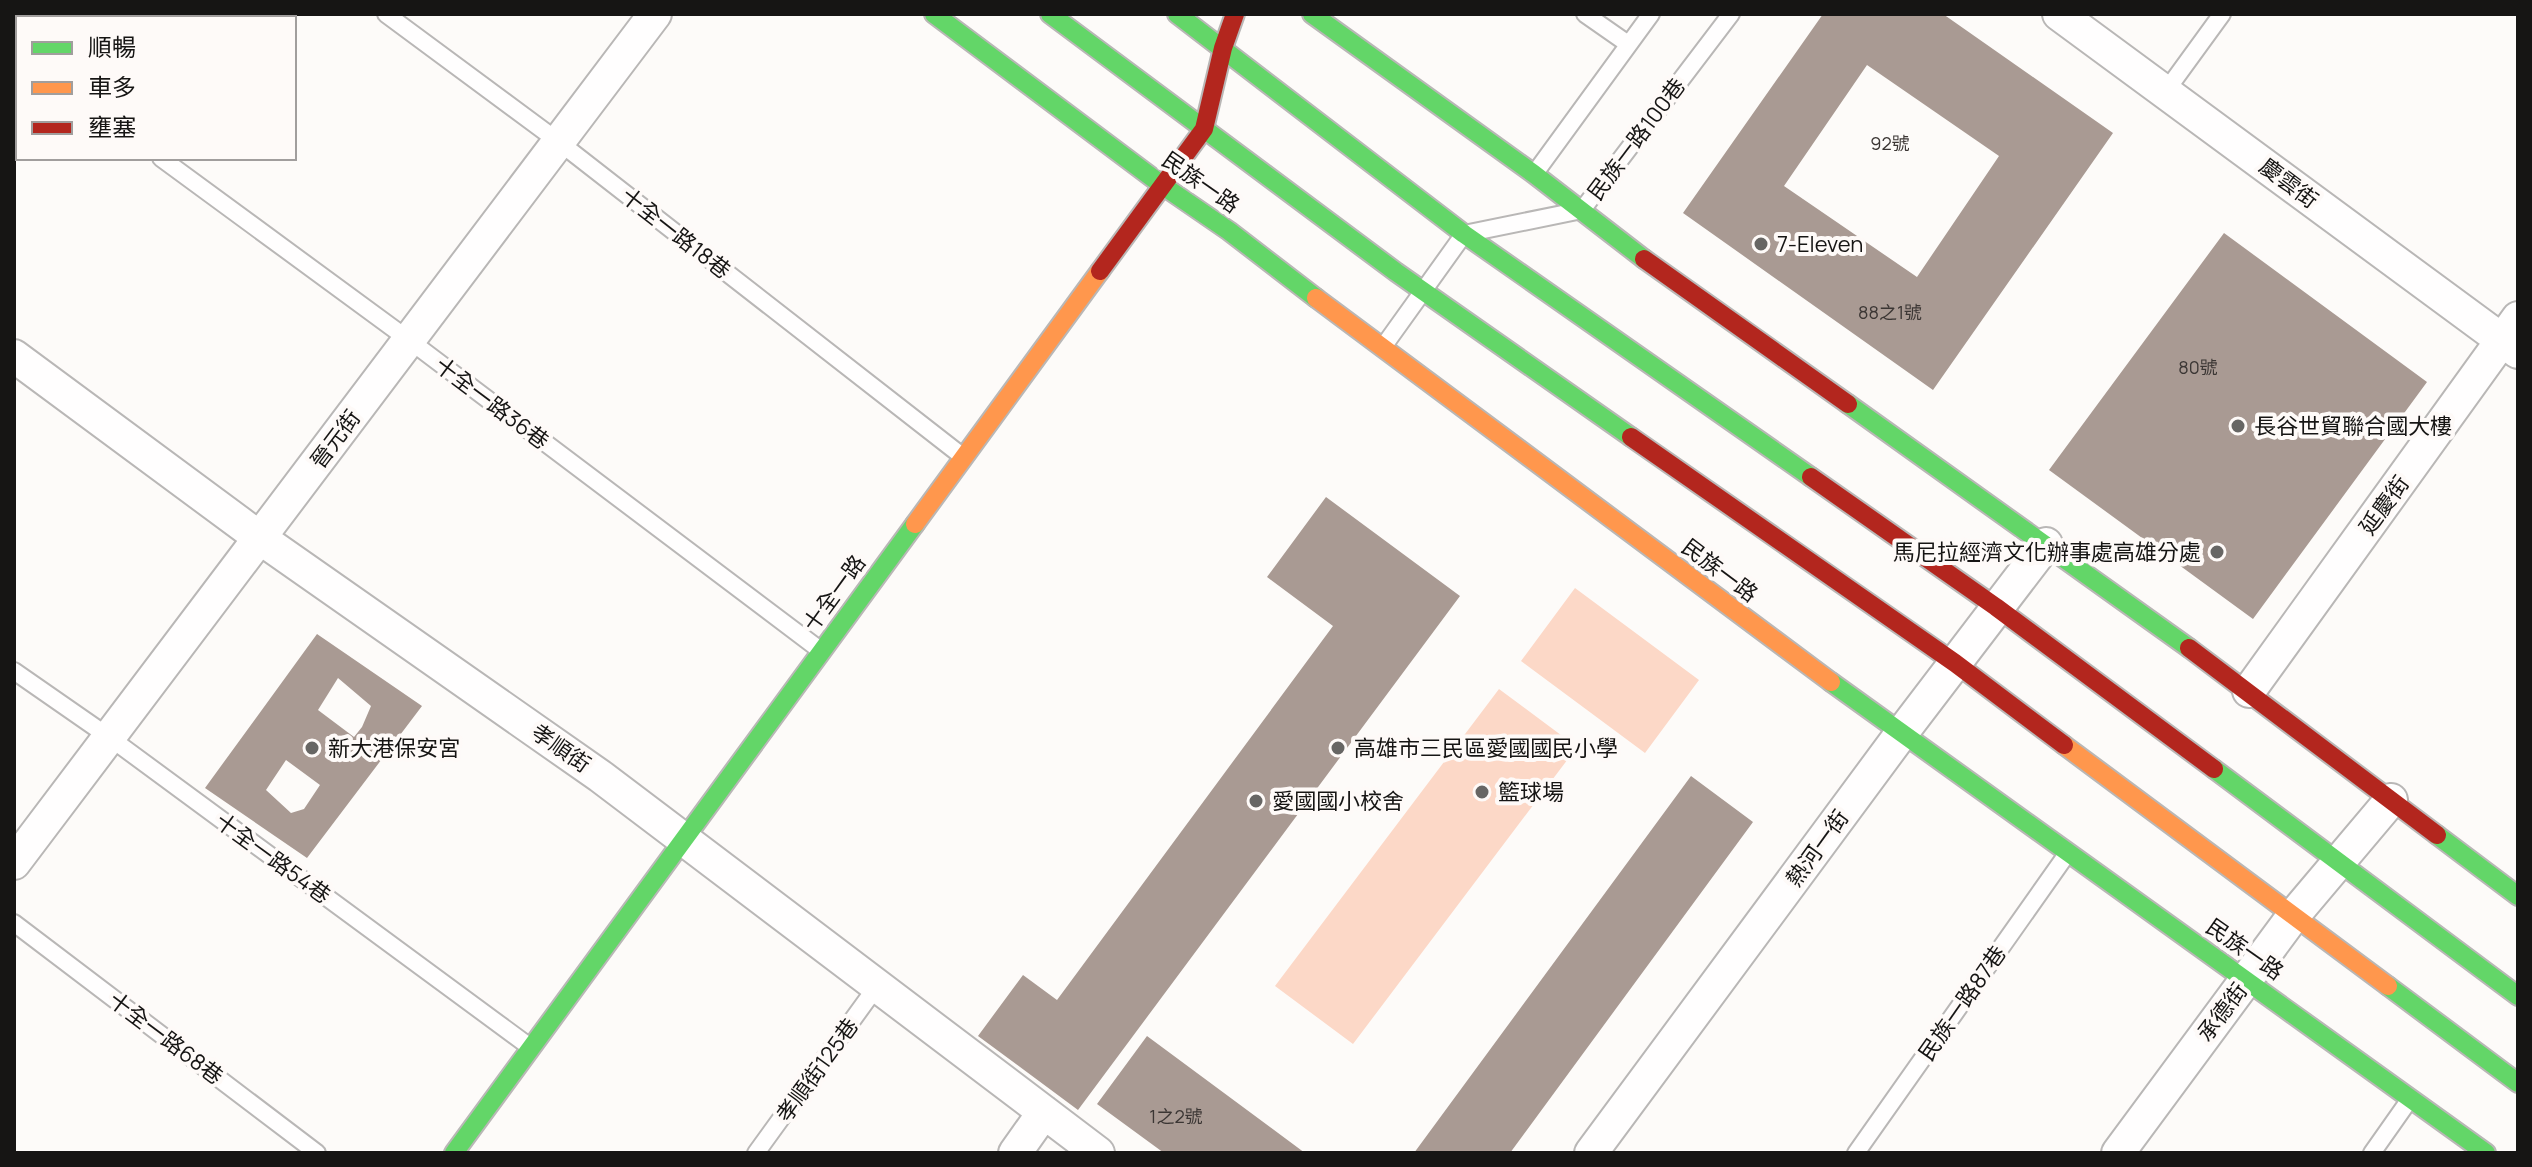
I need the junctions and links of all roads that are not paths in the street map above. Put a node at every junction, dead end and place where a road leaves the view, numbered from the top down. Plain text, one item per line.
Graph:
1 (386, 14) edge
2 (655, 14) edge
3 (934, 14) edge
4 (1050, 14) edge
5 (1177, 14) edge
6 (1235, 14) edge
7 (1312, 14) edge
8 (1585, 14) edge
9 (1651, 14) edge
10 (1731, 14) edge
11 (2059, 14) edge
12 (2222, 14) edge
13 (1628, 44) junction
14 (1223, 48) junction
15 (2166, 91) junction
16 (1204, 129) junction
17 (559, 142) junction
18 (164, 160) edge
19 (1534, 174) junction
20 (1162, 185) junction
21 (1582, 210) junction
22 (1464, 234) junction
23 (1423, 291) junction
24 (2513, 337) edge
25 (409, 340) junction
26 (1382, 348) junction
27 (14, 356) edge
28 (963, 456) junction
29 (260, 538) junction
30 (2046, 544) junction
31 (1996, 607) junction
32 (821, 651) junction
33 (1955, 663) junction
34 (14, 671) edge
35 (2249, 691) junction
36 (1901, 734) junction
37 (109, 737) junction
38 (2391, 800) junction
39 (684, 839) junction
40 (2068, 853) junction
41 (14, 863) edge
42 (2337, 863) junction
43 (2518, 896) edge
44 (2294, 915) junction
45 (14, 923) edge
46 (2247, 979) junction
47 (877, 986) junction
48 (2518, 996) edge
49 (531, 1048) junction
50 (2518, 1083) edge
51 (2411, 1098) junction
52 (1044, 1112) junction
53 (317, 1153) edge
54 (454, 1153) edge
55 (756, 1153) edge
56 (1015, 1153) edge
57 (1098, 1153) edge
58 (1591, 1153) edge
59 (1856, 1153) edge
60 (2118, 1153) edge
61 (2372, 1153) edge
62 (2486, 1153) edge

1 - 17 lane, 十全一路18巷
2 - 17 street, 晉元街
3 - 20 main road, 民族一路
4 - 16 main road, 民族一路
5 - 14 main road
6 - 14 main road, 十全一路
7 - 19 main road
8 - 13 lane
9 - 13 lane
10 - 21 lane, 民族一路100巷
11 - 15 street, 慶雲街
12 - 15 lane
13 - 19 lane
14 - 16 main road, 十全一路
14 - 22 main road
15 - 24 street, 慶雲街
16 - 20 main road, 十全一路
16 - 23 main road, 民族一路
17 - 25 street, 晉元街
17 - 28 lane, 十全一路18巷
18 - 25 lane, 十全一路36巷
19 - 21 main road
20 - 26 main road, 民族一路
20 - 28 main road, 十全一路
21 - 22 lane, 民族一路100巷
21 - 30 main road
22 - 23 lane
22 - 31 main road
23 - 26 lane
23 - 33 main road, 民族一路
24 - 35 street, 延慶街
25 - 29 street, 晉元街
25 - 32 lane, 十全一路36巷
26 - 36 main road, 民族一路
27 - 29 street, 孝順街
28 - 32 main road, 十全一路
29 - 37 street, 晉元街
29 - 39 street, 孝順街
30 - 31 street, 熱河一街
30 - 35 main road
31 - 33 street, 熱河一街
31 - 42 main road
32 - 39 main road, 十全一路
33 - 36 street, 熱河一街
33 - 44 main road, 民族一路
34 - 37 lane, 十全一路54巷
35 - 38 main road
36 - 40 main road, 民族一路
36 - 58 street, 熱河一街
37 - 41 street, 晉元街
37 - 49 lane, 十全一路54巷
38 - 42 street, 承德街
38 - 43 main road
39 - 47 street, 孝順街
39 - 49 main road, 十全一路
40 - 46 main road, 民族一路
40 - 59 lane, 民族一路87巷
42 - 44 street, 承德街
42 - 48 main road
44 - 46 street, 承德街
44 - 50 main road, 民族一路
45 - 53 lane, 十全一路68巷
46 - 51 main road, 民族一路
46 - 60 street, 承德街
47 - 52 street, 孝順街
47 - 55 lane, 孝順街125巷
49 - 54 main road, 十全一路
51 - 61 lane
51 - 62 main road, 民族一路
52 - 56 street
52 - 57 street, 孝順街

